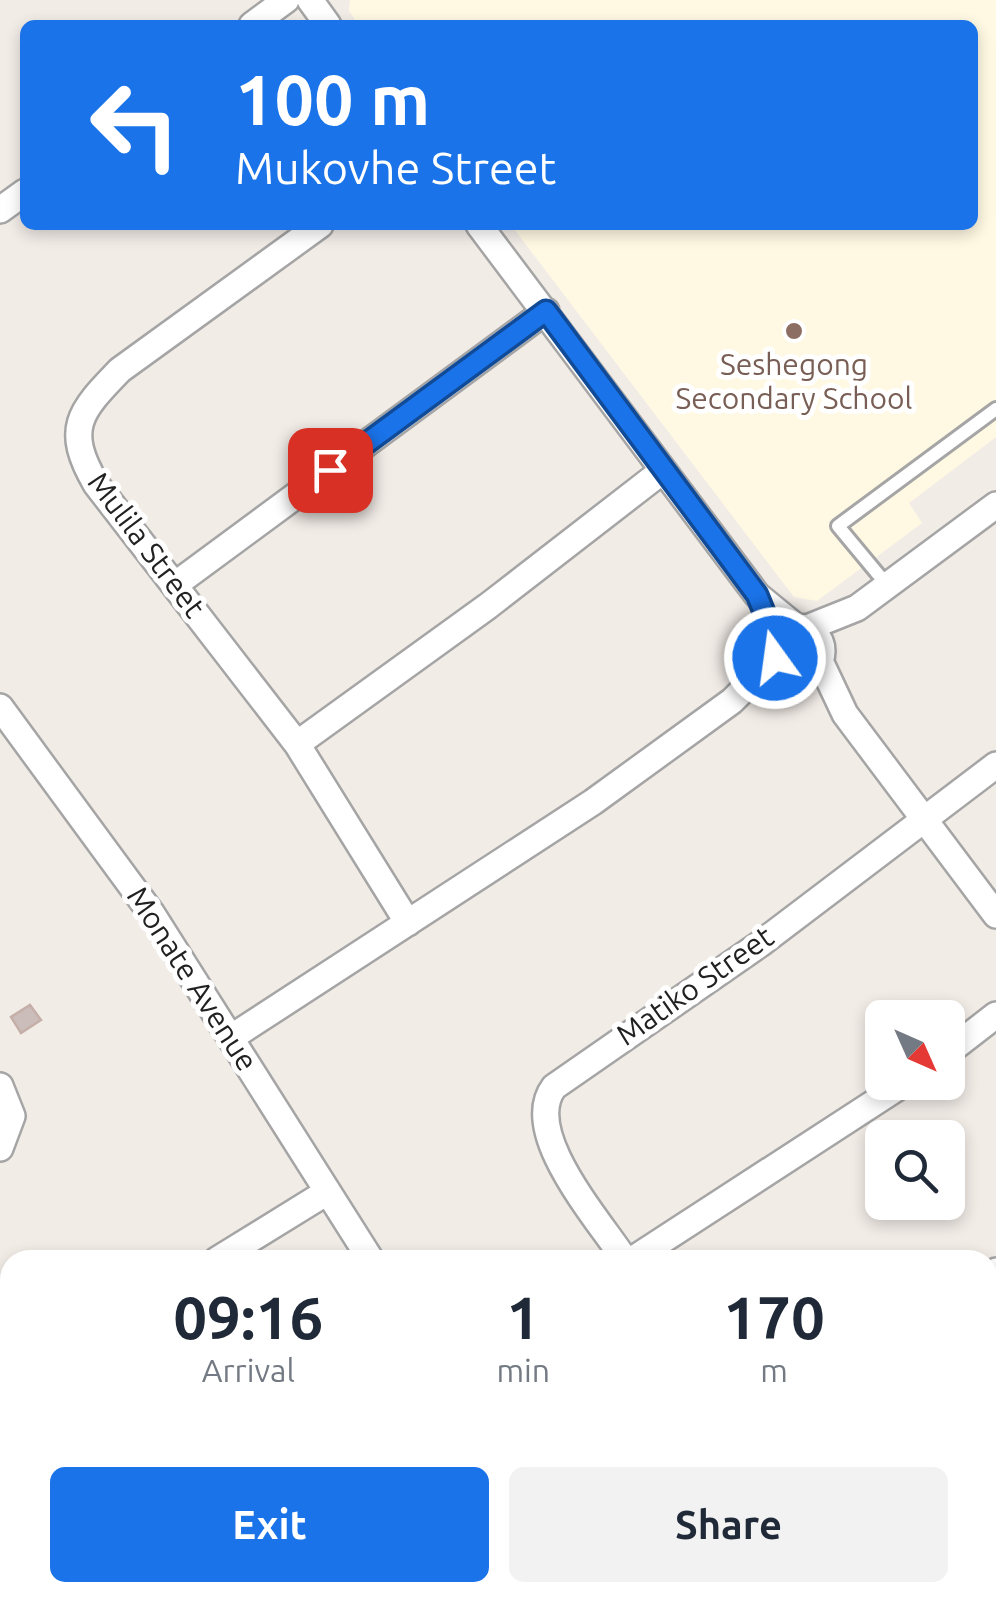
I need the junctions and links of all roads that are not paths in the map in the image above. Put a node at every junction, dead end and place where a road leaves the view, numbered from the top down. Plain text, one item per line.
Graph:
1 (286, 0) edge
2 (259, 20) edge
3 (313, 230) edge
4 (483, 230) edge
5 (546, 311) junction
6 (996, 409) edge
7 (661, 472) junction
8 (996, 505) edge
9 (176, 584) junction
10 (887, 586) junction
11 (799, 652) junction
12 (0, 707) edge
13 (297, 744) junction
14 (996, 766) edge
15 (923, 822) junction
16 (996, 916) edge
17 (408, 923) junction
18 (996, 1016) edge
19 (232, 1037) junction
20 (965, 1039) edge
21 (0, 1086) edge
22 (878, 1100) edge
23 (0, 1148) edge
24 (327, 1192) junction
25 (233, 1250) edge
26 (365, 1250) edge
27 (618, 1250) edge
28 (647, 1250) edge

1 - 2 street
3 - 9 street, Mulila Street
4 - 5 street
5 - 7 street
5 - 9 street
6 - 10 lane
7 - 11 street
7 - 13 street
8 - 10 street
9 - 13 street, Mulila Street
10 - 11 street
11 - 15 street
11 - 17 street
12 - 19 street, Monate Avenue
13 - 17 street, Mulila Street
14 - 15 street, Matiko Street
15 - 16 street
15 - 27 street, Matiko Street
17 - 19 street
18 - 20 street
19 - 24 street, Monate Avenue
21 - 23 street
22 - 28 street
24 - 25 street
24 - 26 street, Monate Avenue

